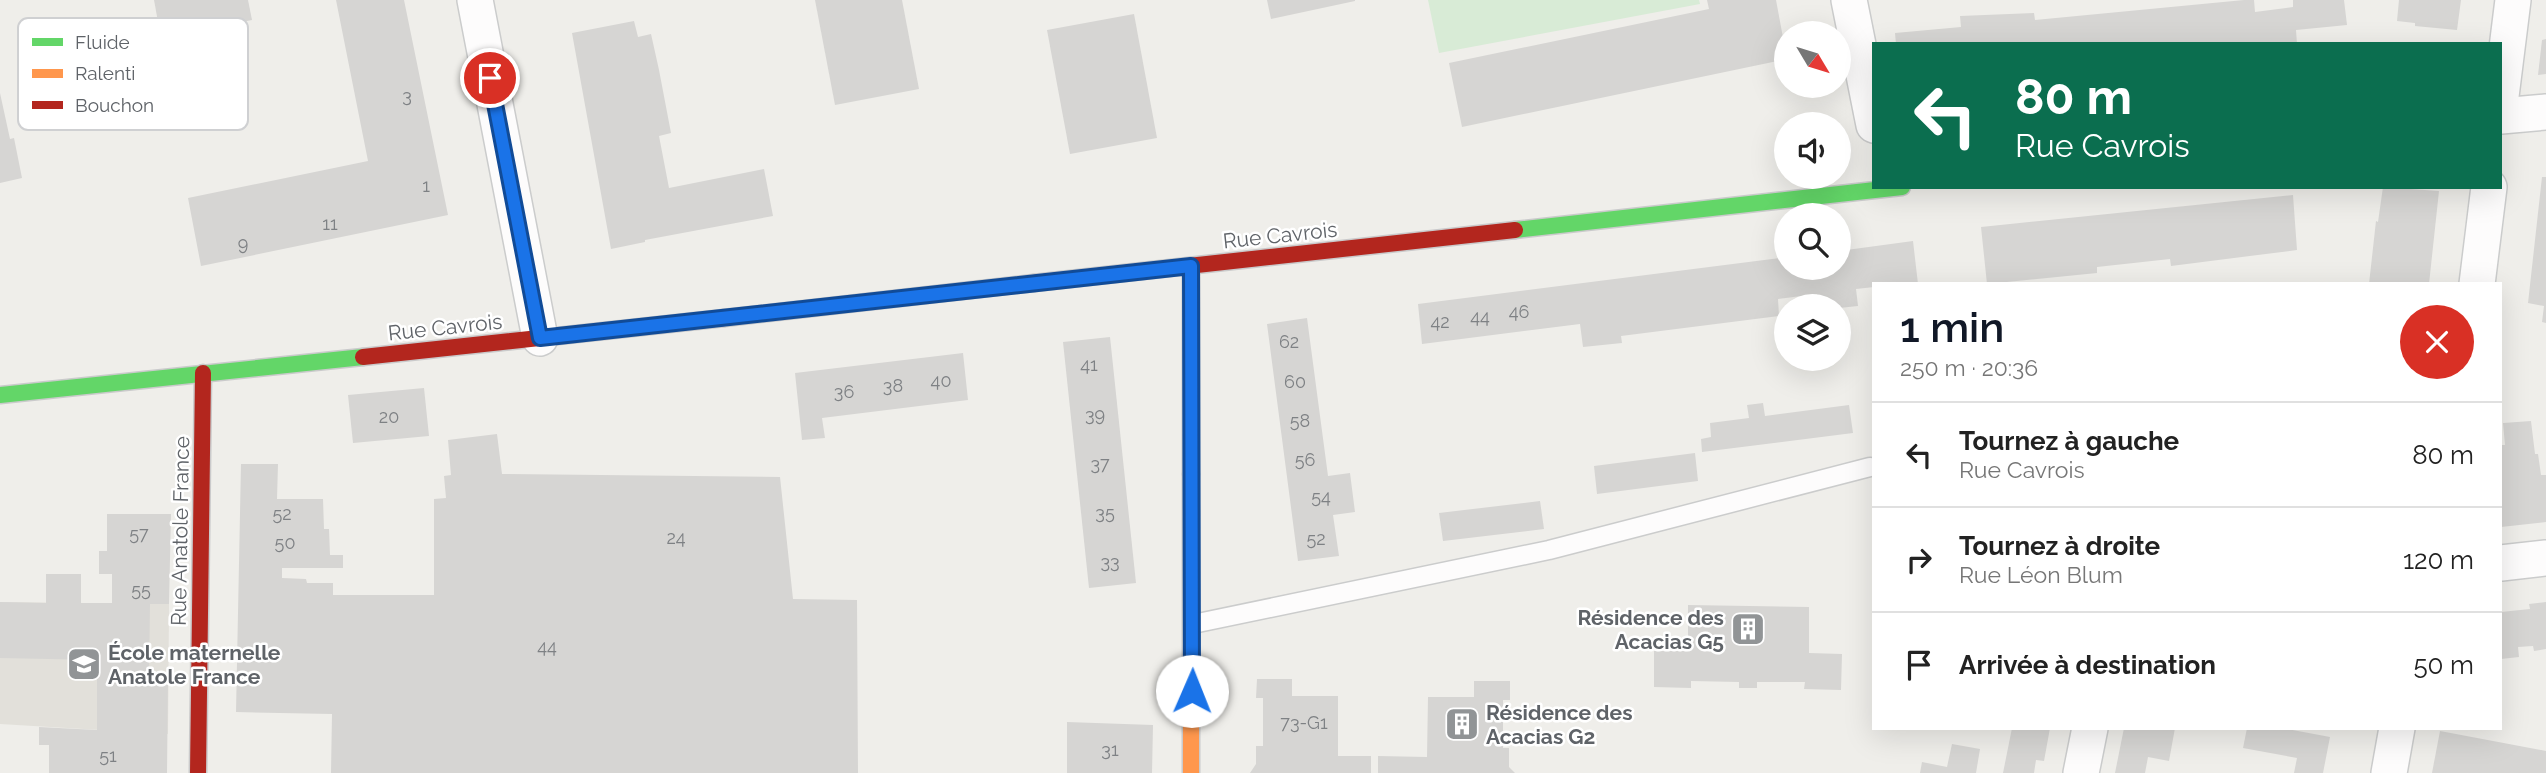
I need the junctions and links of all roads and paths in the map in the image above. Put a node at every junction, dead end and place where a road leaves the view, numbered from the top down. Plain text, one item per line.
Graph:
1 (475, 0) edge
2 (1849, 0) edge
3 (2512, 0) edge
4 (2502, 87) edge
5 (2546, 112) edge
6 (1872, 115) edge
7 (2502, 116) edge
8 (1884, 189) edge
9 (2489, 189) edge
10 (1191, 266) junction
11 (2477, 282) edge
12 (540, 338) junction
13 (203, 373) junction
14 (0, 395) edge
15 (1870, 467) dead end
16 (2546, 558) edge
17 (2502, 563) edge
18 (1193, 624) junction
19 (2090, 730) edge
20 (2397, 730) edge
21 (198, 773) edge
22 (1191, 773) edge
23 (2081, 773) edge
24 (2389, 773) edge

1 - 12 street
2 - 6 street
3 - 4 street
5 - 7 street
8 - 10 street, Rue Cavrois
9 - 11 street
10 - 12 street, Rue Cavrois
10 - 18 street
12 - 13 street, Rue Cavrois
13 - 14 street, Rue Cavrois
13 - 21 street, Rue Anatole France
15 - 18 lane
16 - 17 street
18 - 22 street
19 - 23 street
20 - 24 street

